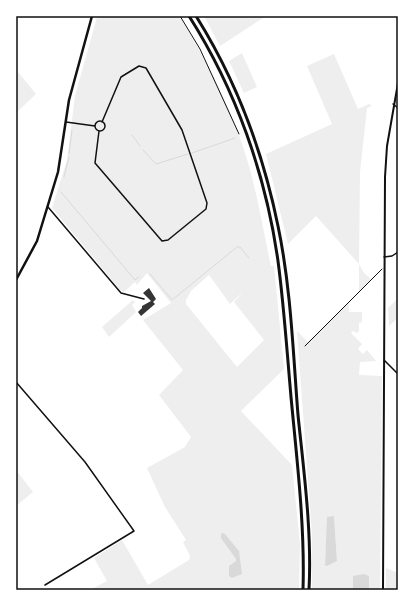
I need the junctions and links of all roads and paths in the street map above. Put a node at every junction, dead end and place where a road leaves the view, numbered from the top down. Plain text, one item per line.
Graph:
1 (92, 16) edge
2 (180, 16) edge
3 (189, 16) edge
4 (196, 16) edge
5 (398, 83) edge
6 (393, 104) junction
7 (398, 108) edge
8 (66, 122) junction
9 (102, 122) junction
10 (95, 126) junction
11 (99, 131) junction
12 (239, 134) dead end
13 (47, 205) junction
14 (398, 252) edge
15 (384, 257) junction
16 (384, 267) junction
17 (16, 280) edge
18 (144, 300) dead end
19 (305, 346) dead end
20 (384, 360) junction
21 (398, 374) edge
22 (16, 382) edge
23 (45, 586) dead end
24 (303, 590) edge
25 (309, 590) edge
26 (382, 590) edge

1 - 8 main road
2 - 12 path
3 - 24 highway
4 - 25 highway
5 - 6 street
6 - 7 street
6 - 15 street
8 - 10 street
8 - 13 main road
9 - 10 street
9 - 11 street
9 - 11 street
10 - 11 street
13 - 17 main road
13 - 18 street
14 - 15 street
15 - 16 street
16 - 19 path
16 - 20 street
20 - 21 street
20 - 26 street
22 - 23 street

